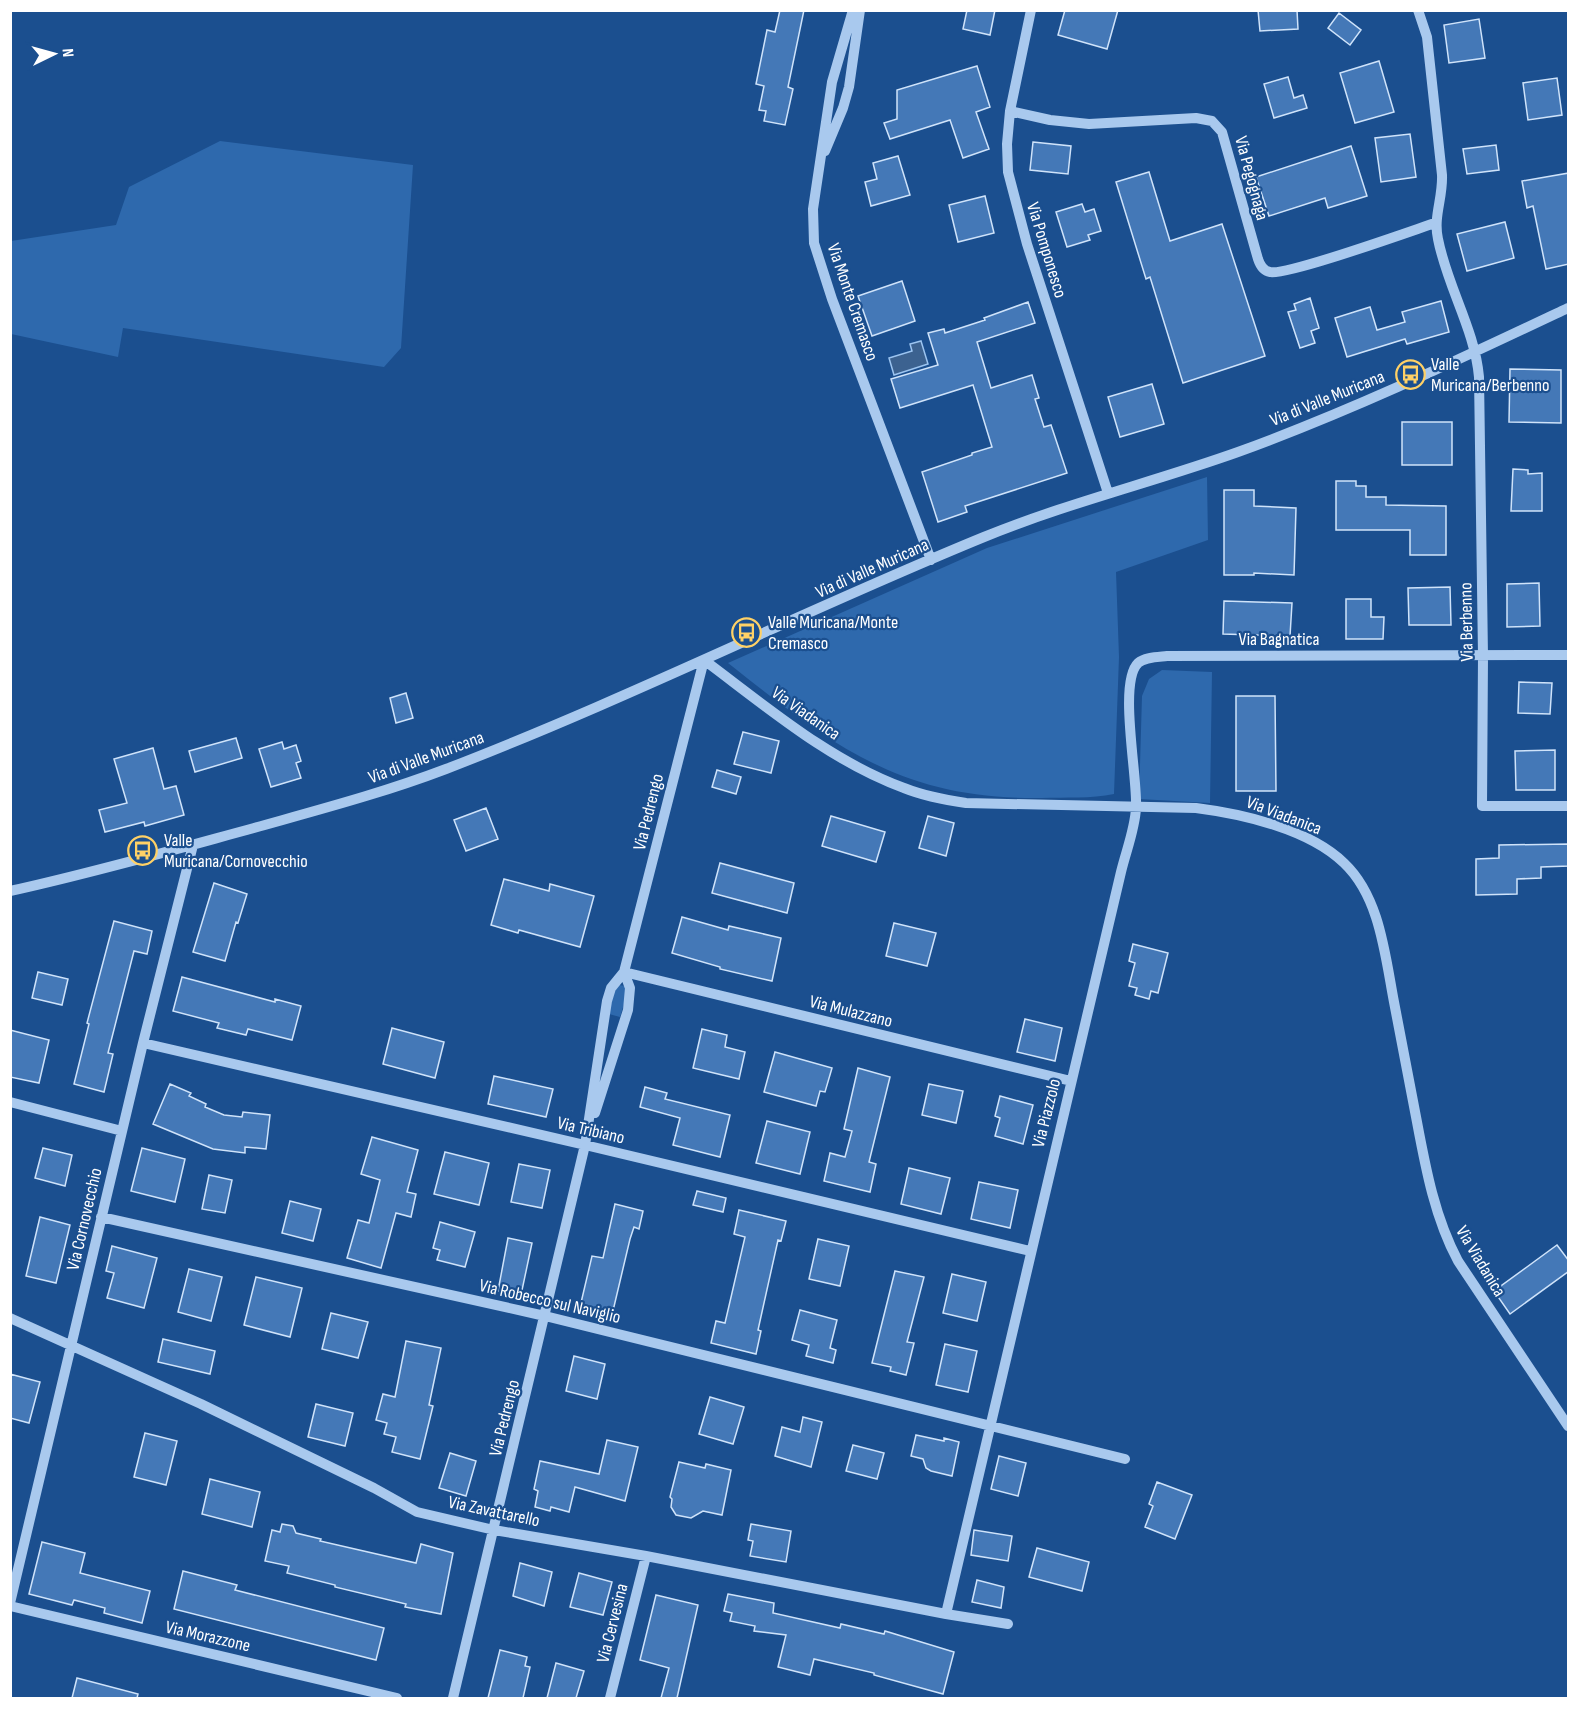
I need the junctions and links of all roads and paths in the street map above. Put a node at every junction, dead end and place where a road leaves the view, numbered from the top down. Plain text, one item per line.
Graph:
1 (853, 10) edge
2 (860, 10) edge
3 (1031, 10) edge
4 (1418, 10) edge
5 (1010, 111) junction
6 (819, 165) junction
7 (1436, 223) junction
8 (1569, 308) edge
9 (1474, 352) junction
10 (1108, 493) junction
11 (931, 560) junction
12 (1569, 655) edge
13 (1483, 656) junction
14 (704, 660) junction
15 (1569, 806) edge
16 (1136, 808) junction
17 (193, 844) junction
18 (10, 891) edge
19 (624, 972) junction
20 (143, 1043) junction
21 (1071, 1081) junction
22 (10, 1102) edge
23 (122, 1131) junction
24 (585, 1145) junction
25 (101, 1217) junction
26 (1030, 1251) junction
27 (545, 1316) junction
28 (10, 1318) edge
29 (71, 1347) junction
30 (1569, 1425) edge
31 (989, 1426) junction
32 (1125, 1459) dead end
33 (494, 1530) junction
34 (646, 1556) junction
35 (10, 1604) edge
36 (946, 1614) junction
37 (1008, 1624) dead end
38 (397, 1698) edge
39 (453, 1698) edge
40 (610, 1698) edge

1 - 6 street, Via Monte Cremasco
2 - 6 street
3 - 5 street, Via Pomponesco
4 - 7 street
5 - 7 street, Via Pegognaga
5 - 10 street, Via Pomponesco
6 - 11 street, Via Monte Cremasco
7 - 9 street
8 - 9 street, Via di Valle Muricana
9 - 10 street, Via di Valle Muricana
9 - 13 street, Via Berbenno
10 - 11 street, Via di Valle Muricana
11 - 14 street, Via di Valle Muricana
12 - 13 street, Via Bagnatica
13 - 15 street, Via Berbenno
13 - 16 street, Via Bagnatica
14 - 16 street, Via Viadanica
14 - 17 street, Via di Valle Muricana
14 - 19 street, Via Pedrengo
16 - 21 street, Via Piazzolo
16 - 30 street, Via Viadanica
17 - 18 street, Via di Valle Muricana
17 - 20 street, Via Cornovecchio
19 - 21 street, Via Mulazzano
19 - 24 street, Via Pedrengo
19 - 24 street, Via Pedrengo
20 - 23 street, Via Cornovecchio
20 - 24 street, Via Tribiano
21 - 26 street, Via Piazzolo
22 - 23 street
23 - 25 street, Via Cornovecchio
24 - 26 street, Via Tribiano
24 - 27 street, Via Pedrengo
25 - 27 street, Via Robecco sul Naviglio
25 - 29 street, Via Cornovecchio
26 - 31 street, Via Piazzolo
27 - 31 street, Via Robecco sul Naviglio
27 - 33 street, Via Pedrengo
28 - 29 street, Via Zavattarello
29 - 33 street, Via Zavattarello
29 - 35 street, Via Cornovecchio
31 - 32 street
31 - 36 street, Via Piazzolo
33 - 34 street, Via Zavattarello
33 - 39 street, Via Pedrengo
34 - 36 street, Via Zavattarello
34 - 40 street, Via Cervesina
35 - 38 street, Via Morazzone
36 - 37 street, Via Zavattarello

